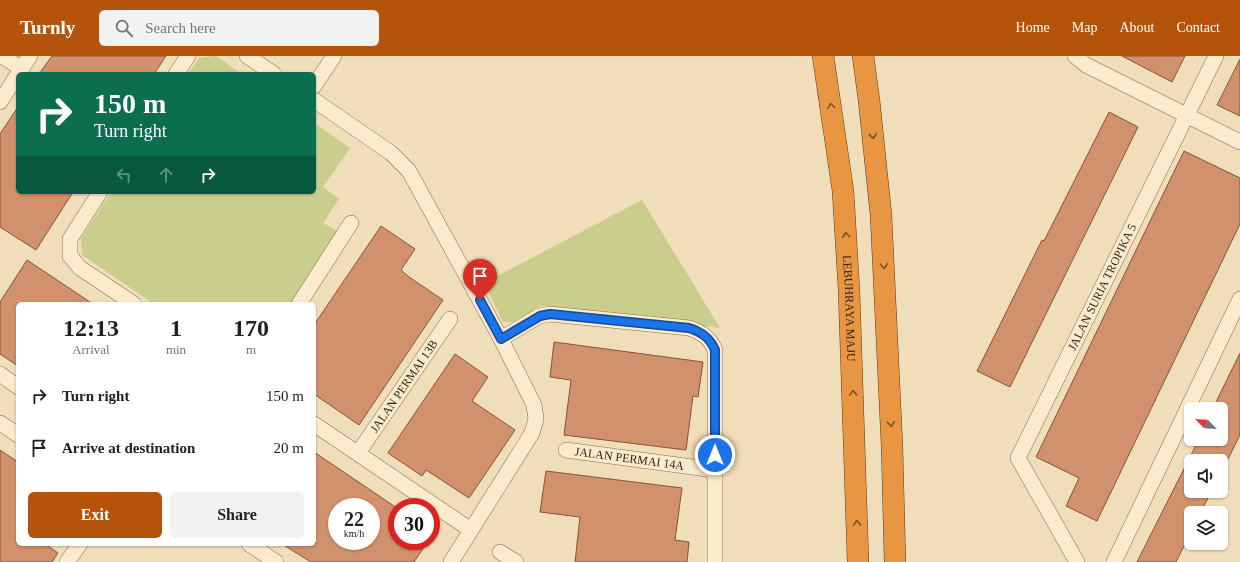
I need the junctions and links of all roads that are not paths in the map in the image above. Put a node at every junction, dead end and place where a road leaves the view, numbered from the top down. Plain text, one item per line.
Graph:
1 (2, 56) edge
2 (30, 56) edge
3 (188, 56) edge
4 (247, 56) edge
5 (334, 56) edge
6 (823, 56) edge
7 (863, 56) edge
8 (1075, 56) edge
9 (1216, 56) edge
10 (19, 72) edge
11 (177, 72) edge
12 (271, 72) edge
13 (16, 77) edge
14 (316, 83) edge
15 (316, 101) edge
16 (0, 102) edge
17 (1187, 116) junction
18 (1240, 142) edge
19 (99, 194) edge
20 (351, 223) dead end
21 (1240, 299) edge
22 (131, 302) edge
23 (300, 302) edge
24 (450, 319) dead end
25 (501, 339) junction
26 (0, 374) edge
27 (16, 386) edge
28 (0, 423) edge
29 (316, 425) edge
30 (16, 434) edge
31 (566, 450) dead end
32 (358, 453) junction
33 (715, 470) junction
34 (471, 530) junction
35 (79, 546) edge
36 (252, 546) edge
37 (500, 552) dead end
38 (67, 562) edge
39 (276, 562) edge
40 (451, 562) edge
41 (516, 562) edge
42 (715, 562) edge
43 (858, 562) edge
44 (895, 562) edge
45 (1077, 562) edge
46 (1114, 562) edge

1 - 10 street
2 - 10 street
3 - 11 street
4 - 12 street
5 - 14 street
43 -> 6 highway, LEBUHRAYA MAJU
7 -> 44 highway
8 - 17 street
9 - 17 street, JALAN SURIA TROPIKA 5
13 - 16 street
15 - 25 street
17 - 18 street
17 - 45 street, JALAN SURIA TROPIKA 5
19 - 22 street
20 - 23 street
21 - 46 street
24 - 32 street, JALAN PERMAI 13B
25 - 33 street
25 - 34 street
26 - 27 street
28 - 30 street
29 - 32 street
31 - 33 street, JALAN PERMAI 14A
32 - 34 street
33 - 42 street
34 - 40 street
35 - 38 street
36 - 39 street
37 - 41 street

